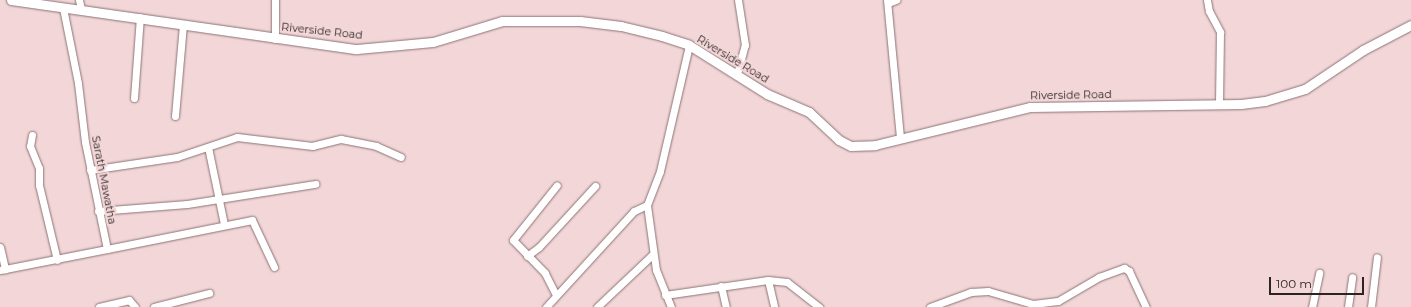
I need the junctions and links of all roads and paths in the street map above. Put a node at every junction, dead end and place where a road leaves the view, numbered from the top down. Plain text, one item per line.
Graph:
1 (11, 0) edge
2 (275, 0) edge
3 (738, 0) edge
4 (896, 0) edge
5 (1208, 0) edge
6 (888, 1) edge
7 (80, 5) edge
8 (63, 8) junction
9 (140, 17) junction
10 (184, 24) junction
11 (1411, 25) edge
12 (275, 39) junction
13 (689, 46) junction
14 (737, 74) junction
15 (134, 98) dead end
16 (1220, 104) junction
17 (176, 116) dead end
18 (32, 135) dead end
19 (900, 138) junction
20 (208, 147) junction
21 (401, 157) dead end
22 (90, 170) junction
23 (315, 184) dead end
24 (557, 184) dead end
25 (595, 186) dead end
26 (220, 200) junction
27 (647, 205) junction
28 (98, 211) junction
29 (224, 224) junction
30 (0, 247) edge
31 (107, 249) junction
32 (653, 254) junction
33 (527, 256) junction
34 (1377, 257) dead end
35 (57, 260) junction
36 (274, 267) dead end
37 (3, 270) edge
38 (1319, 273) dead end
39 (1352, 277) dead end
40 (768, 280) junction
41 (721, 286) junction
42 (209, 293) dead end
43 (556, 295) junction
44 (665, 295) junction
45 (99, 307) edge
46 (136, 307) edge
47 (154, 307) edge
48 (546, 307) edge
49 (597, 307) edge
50 (671, 307) edge
51 (726, 307) edge
52 (774, 307) edge
53 (819, 307) edge
54 (930, 307) edge
55 (1146, 307) edge
56 (1312, 307) edge
57 (1348, 307) edge
58 (1371, 307) edge

1 - 8 street, Riverside Road
2 - 12 street
3 - 14 street
4 - 6 street
5 - 16 street
6 - 19 street
7 - 8 street, Riverside Road
7 - 9 street, Riverside Road
8 - 22 street, Sarath Mawatha
9 - 10 street, Riverside Road
9 - 15 street
10 - 12 street, Riverside Road
10 - 17 street
11 - 16 street, Riverside Road
12 - 13 street, Riverside Road
13 - 14 street, Riverside Road
13 - 27 street
14 - 19 street, Riverside Road
16 - 19 street, Riverside Road
18 - 35 street
20 - 21 street
20 - 22 street
20 - 26 street
22 - 28 street, Sarath Mawatha
23 - 26 street
24 - 33 street
25 - 33 street
26 - 28 street
26 - 29 street
27 - 32 street
27 - 43 street
28 - 31 street, Sarath Mawatha
29 - 31 street
29 - 36 street
30 - 37 street
31 - 35 street
32 - 44 street
32 - 49 street
33 - 43 street
34 - 58 street
35 - 37 street
38 - 56 street
39 - 57 street
40 - 41 street
40 - 52 street
40 - 53 street
41 - 44 street
41 - 51 street
42 - 47 street
43 - 48 street
44 - 50 street
45 - 46 street
54 - 55 street

